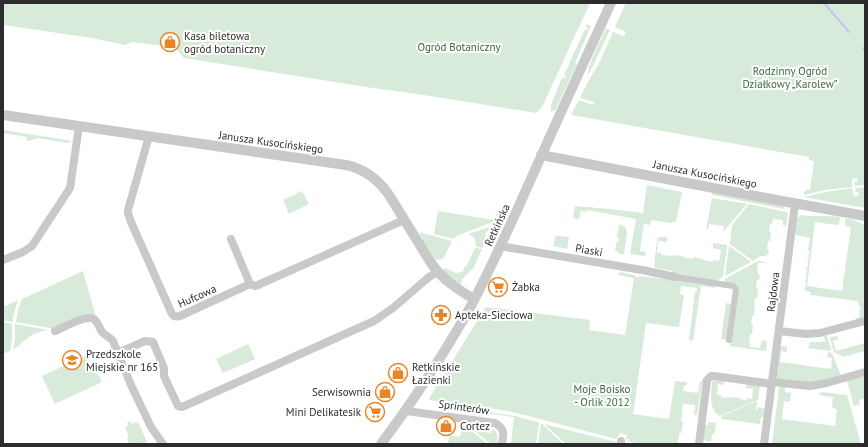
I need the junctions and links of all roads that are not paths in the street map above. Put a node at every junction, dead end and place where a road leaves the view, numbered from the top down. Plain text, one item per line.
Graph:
1 (611, 3) edge
2 (3, 115) edge
3 (79, 126) junction
4 (149, 136) junction
5 (541, 155) junction
6 (795, 204) junction
7 (865, 216) edge
8 (404, 220) junction
9 (231, 239) dead end
10 (500, 246) junction
11 (3, 260) edge
12 (438, 272) junction
13 (675, 277) joint
14 (250, 284) junction
15 (474, 299) junction
16 (865, 321) edge
17 (55, 331) dead end
18 (779, 331) junction
19 (729, 340) dead end
20 (118, 353) junction
21 (865, 372) edge
22 (772, 383) junction
23 (406, 411) junction
24 (162, 444) edge
25 (381, 444) edge
26 (502, 444) edge
27 (699, 444) edge
28 (764, 444) edge

1 - 5 street, Retkińska
2 - 3 street, Janusza Kusocińskiego
3 - 4 street, Janusza Kusocińskiego
3 - 11 street
4 - 8 street, Janusza Kusocińskiego
4 - 14 street, Hufcowa
5 - 6 street, Janusza Kusocińskiego
5 - 10 street, Retkińska
6 - 7 street, Janusza Kusocińskiego
6 - 18 street, Rajdowa
8 - 12 street, Janusza Kusocińskiego
8 - 14 street, Hufcowa
9 - 14 street
10 - 13 street, Piaski
10 - 15 street, Retkińska
12 - 15 street, Janusza Kusocińskiego
12 - 20 street
13 - 19 street
15 - 23 street, Retkińska
16 - 18 street
17 - 20 street
18 - 22 street, Rajdowa
20 - 24 street
21 - 22 street
22 - 27 street
22 - 28 street, Rajdowa
23 - 25 street, Retkińska
23 - 26 street, Sprinterów

